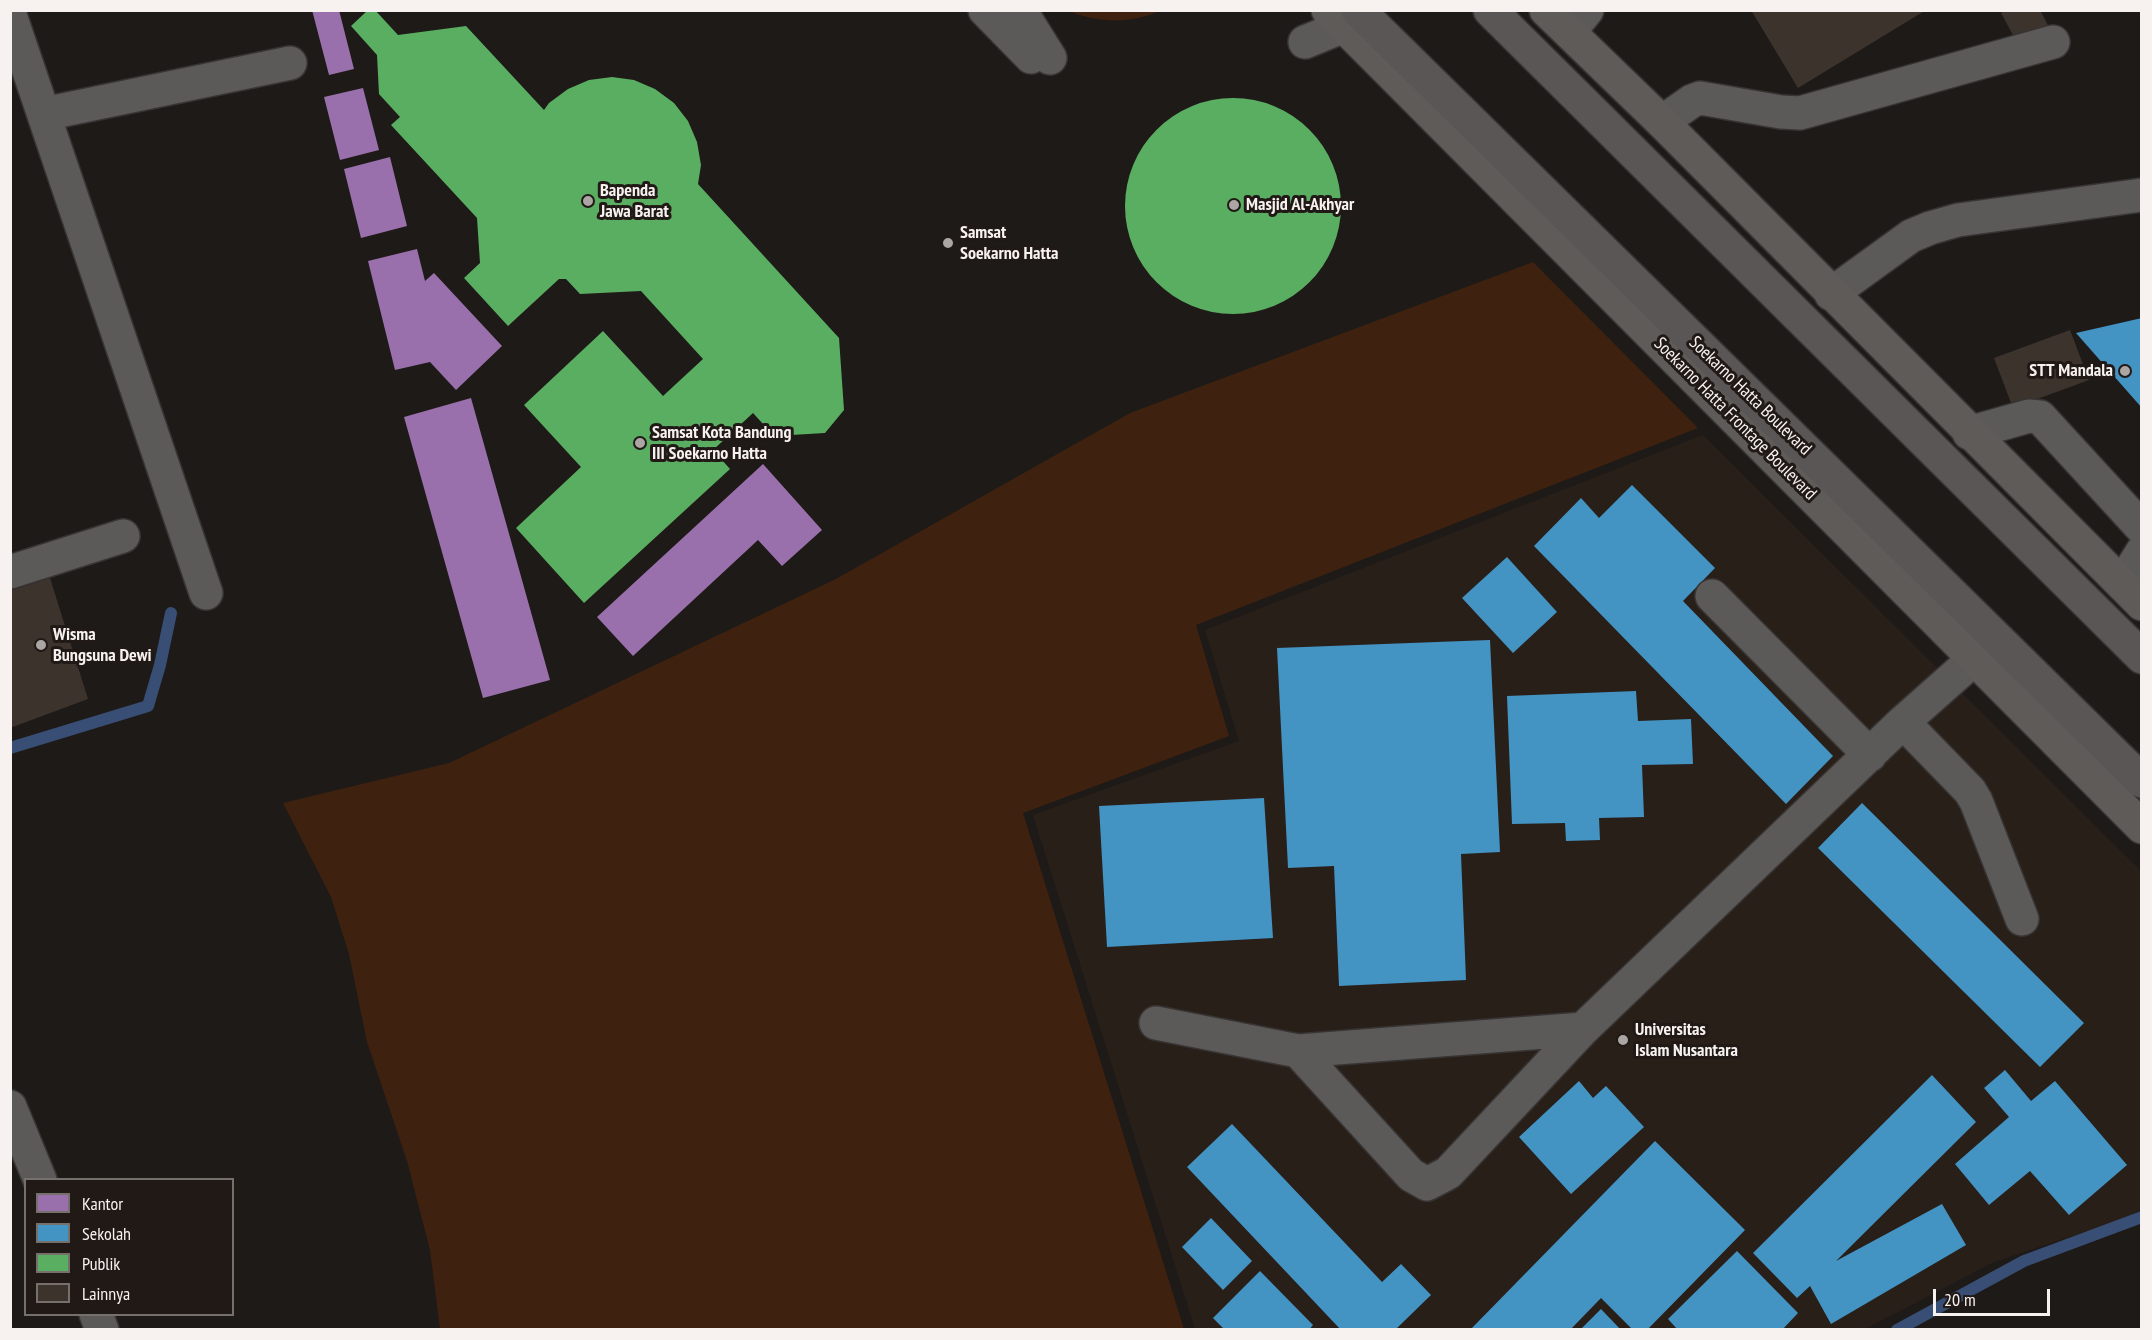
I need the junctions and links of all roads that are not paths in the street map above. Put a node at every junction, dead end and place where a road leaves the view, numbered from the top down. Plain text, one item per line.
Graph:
1 (985, 10) edge
2 (1020, 10) edge
3 (1490, 10) edge
4 (10, 15) edge
5 (1343, 16) edge
6 (1567, 18) edge
7 (1305, 42) dead end
8 (2053, 42) dead end
9 (290, 63) dead end
10 (44, 114) junction
11 (1662, 122) junction
12 (2142, 195) edge
13 (1831, 294) junction
14 (1970, 432) junction
15 (2142, 528) edge
16 (123, 536) dead end
17 (2142, 552) edge
18 (10, 572) edge
19 (206, 593) dead end
20 (2132, 594) edge
21 (1712, 596) dead end
22 (2142, 657) edge
23 (1973, 660) junction
24 (1903, 722) junction
25 (1870, 755) junction
26 (2142, 781) edge
27 (2142, 827) edge
28 (2022, 919) dead end
29 (1156, 1023) dead end
30 (1582, 1029) junction
31 (1298, 1051) junction
32 (10, 1107) edge
33 (40, 1178) edge

1 - 2 street
3 - 22 highway
4 - 10 street
5 - 7 street
5 - 23 main road, Soekarno Hatta Frontage Boulevard
5 - 26 highway, Soekarno Hatta Boulevard
6 - 11 main road
8 - 11 street
9 - 10 street
10 - 19 street
11 - 13 main road
12 - 13 street
13 - 14 main road
14 - 15 street
14 - 20 main road
16 - 18 street
17 - 20 street
21 - 25 street
23 - 24 street
23 - 27 main road, Soekarno Hatta Frontage Boulevard
24 - 25 street
24 - 28 street
25 - 30 street
29 - 31 street
30 - 31 street
30 - 31 street
32 - 33 street

